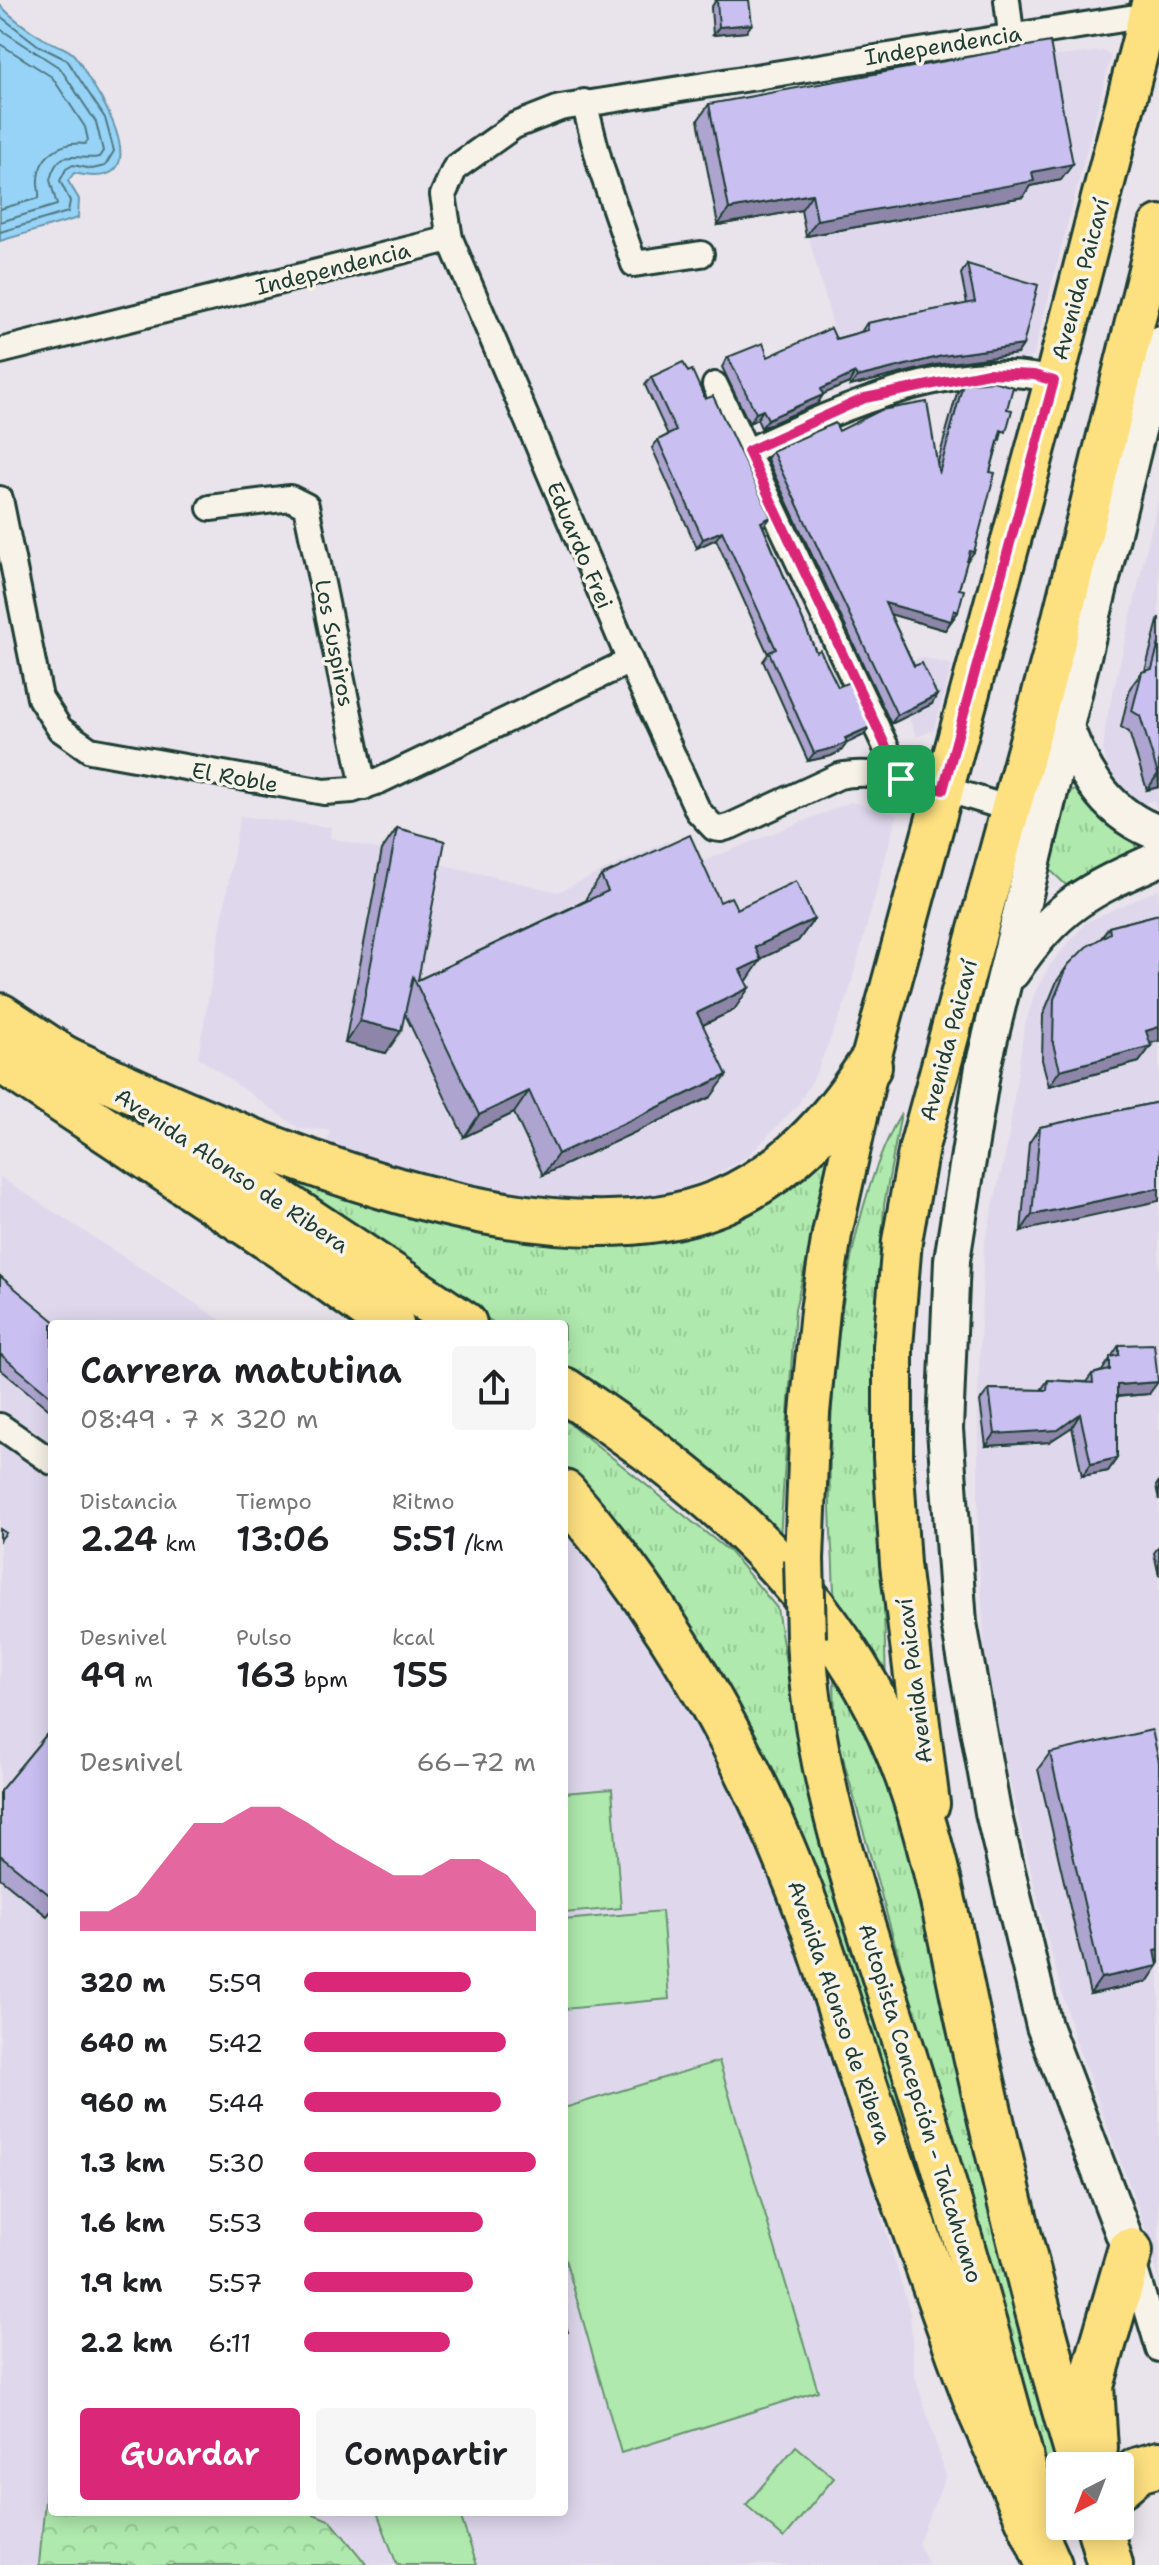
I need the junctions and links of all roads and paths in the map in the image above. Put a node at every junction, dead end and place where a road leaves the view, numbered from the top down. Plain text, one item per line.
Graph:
1 (1007, 0) edge
2 (1153, 10) edge
3 (1011, 34) junction
4 (584, 102) junction
5 (1159, 225) edge
6 (450, 239) junction
7 (701, 254) dead end
8 (1159, 344) edge
9 (0, 351) edge
10 (1054, 381) junction
11 (715, 385) dead end
12 (748, 451) junction
13 (0, 499) edge
14 (210, 508) dead end
15 (630, 661) junction
16 (1067, 730) junction
17 (901, 779) junction
18 (364, 787) junction
19 (943, 790) junction
20 (1011, 809) junction
21 (1159, 833) edge
22 (1159, 859) edge
23 (1001, 990) junction
24 (0, 1016) edge
25 (63, 1058) junction
26 (0, 1059) edge
27 (869, 1066) junction
28 (0, 1096) edge
29 (108, 1131) junction
30 (385, 1320) edge
31 (458, 1320) edge
32 (568, 1393) edge
33 (0, 1426) edge
34 (48, 1459) edge
35 (568, 1498) edge
36 (806, 1638) joint
37 (939, 1874) junction
38 (1130, 2251) junction
39 (1159, 2349) edge
40 (1077, 2452) edge
41 (1095, 2452) edge
42 (1159, 2464) edge
43 (1134, 2473) edge
44 (1103, 2540) edge
45 (1051, 2565) edge
46 (1110, 2565) edge

1 - 3 street
2 - 3 street, Independencia
2 - 10 main road, Avenida Paicaví
3 - 4 street, Independencia
4 - 6 street, Independencia
4 - 7 street
5 - 20 main road, Avenida Paicaví
6 - 9 street, Independencia
6 - 15 street, Eduardo Frei
8 - 16 street, Avenida Paicaví
10 - 12 street
10 - 19 main road, Avenida Paicaví
11 - 12 street
12 - 17 street
13 - 18 street, El Roble
14 - 18 street, Los Suspiros
15 - 17 street, Eduardo Frei
15 - 18 street, El Roble
16 - 21 street
16 - 23 street, Avenida Paicaví
17 - 19 street
19 - 20 street
19 - 27 main road, Avenida Paicaví
20 - 37 main road, Avenida Paicaví
22 - 23 street
23 - 38 street, Avenida Paicaví
24 - 25 highway, Avenida Alonso de Ribera
25 - 27 highway
25 - 31 highway, Avenida Alonso de Ribera
26 - 29 highway, Avenida Alonso de Ribera
27 - 36 main road, Avenida Paicaví, bridge
28 - 29 highway
29 - 30 highway, Avenida Alonso de Ribera
32 - 37 highway
33 - 34 street
35 - 45 highway, Avenida Alonso de Ribera
36 - 45 main road, Autopista Concepción - Talcahuano
37 - 40 highway
38 - 39 street
38 - 41 highway
42 - 43 highway
44 - 46 highway

